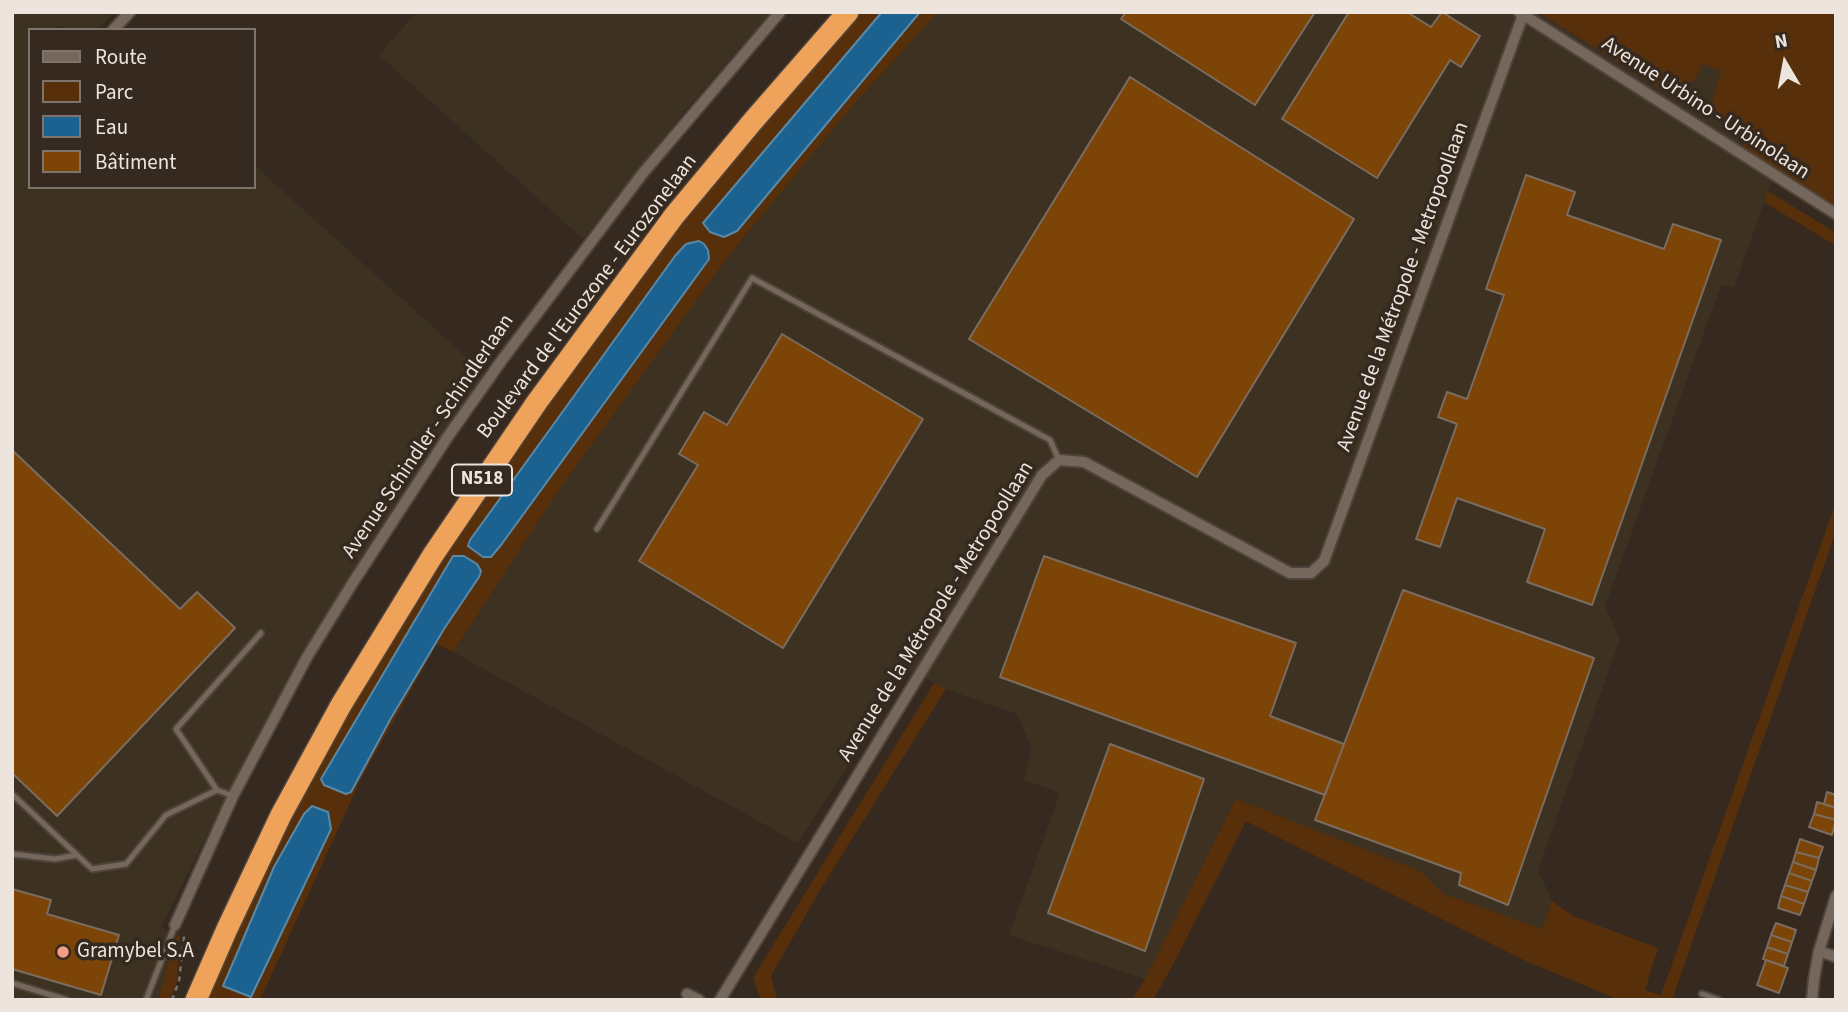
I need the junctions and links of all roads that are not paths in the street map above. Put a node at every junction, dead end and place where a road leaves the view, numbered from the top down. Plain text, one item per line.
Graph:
1 (130, 12) edge
2 (780, 12) edge
3 (848, 12) edge
4 (1521, 14) edge
5 (115, 28) edge
6 (1836, 214) edge
7 (1059, 460) junction
8 (597, 529) dead end
9 (261, 633) dead end
10 (217, 790) junction
11 (12, 794) edge
12 (233, 796) junction
13 (12, 854) edge
14 (77, 855) junction
15 (1836, 896) edge
16 (175, 925) joint
17 (1819, 951) junction
18 (1836, 957) edge
19 (12, 983) edge
20 (687, 994) dead end
21 (1702, 994) dead end
22 (67, 1000) edge
23 (146, 1000) edge
24 (196, 1000) edge
25 (699, 1000) edge
26 (720, 1000) edge
27 (1719, 1000) edge
28 (1812, 1000) edge

1 - 5 street
2 - 12 street, Avenue Schindler - Schindlerlaan
3 - 24 highway, Boulevard de l'Eurozone - Eurozonelaan / N518
4 - 6 street, Avenue Urbino - Urbinolaan
4 - 7 street, Avenue de la Métropole - Metropoollaan
7 - 8 lane
7 - 26 street, Avenue de la Métropole - Metropoollaan
9 - 10 lane
10 - 12 lane
10 - 14 lane
11 - 14 lane
12 - 16 street, Avenue Schindler - Schindlerlaan
13 - 14 lane
15 - 17 street
16 - 23 lane
17 - 18 street
17 - 28 street
19 - 22 lane
20 - 25 street
21 - 27 lane

